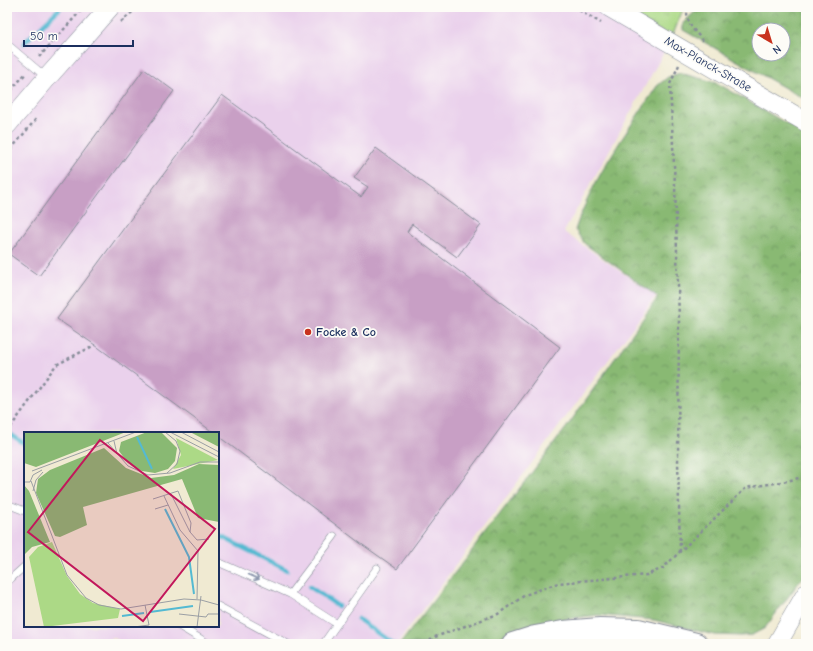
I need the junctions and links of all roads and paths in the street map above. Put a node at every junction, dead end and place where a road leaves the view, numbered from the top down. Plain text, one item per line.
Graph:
1 (84, 7) edge
2 (110, 7) edge
3 (609, 7) edge
4 (689, 7) edge
5 (7, 44) edge
6 (706, 45) dead end
7 (32, 65) junction
8 (679, 65) dead end
9 (47, 78) junction
10 (7, 96) edge
11 (806, 122) edge
12 (7, 125) edge
13 (95, 345) dead end
14 (7, 432) edge
15 (806, 476) edge
16 (7, 504) edge
17 (24, 511) edge
18 (334, 536) dead end
19 (680, 552) junction
20 (219, 562) edge
21 (24, 567) edge
22 (377, 568) dead end
23 (7, 582) edge
24 (290, 594) junction
25 (806, 594) edge
26 (219, 607) edge
27 (337, 624) junction
28 (181, 627) edge
29 (689, 643) edge
30 (209, 644) edge
31 (288, 644) edge
32 (323, 644) edge
33 (425, 644) edge
34 (513, 644) edge
35 (777, 644) edge

1 - 7 path
2 - 9 street
3 - 11 street, Max-Planck-Straße
4 - 6 path
5 - 7 lane
7 - 9 lane
7 - 10 path
8 - 19 path
9 - 12 street
13 - 14 path
15 - 19 path
16 - 17 lane
18 - 24 lane
19 - 33 path
20 -> 24 lane
21 - 23 lane
22 - 27 lane
24 - 27 lane
25 - 35 street
26 - 31 lane
27 - 32 lane
28 - 30 lane
29 - 34 highway

